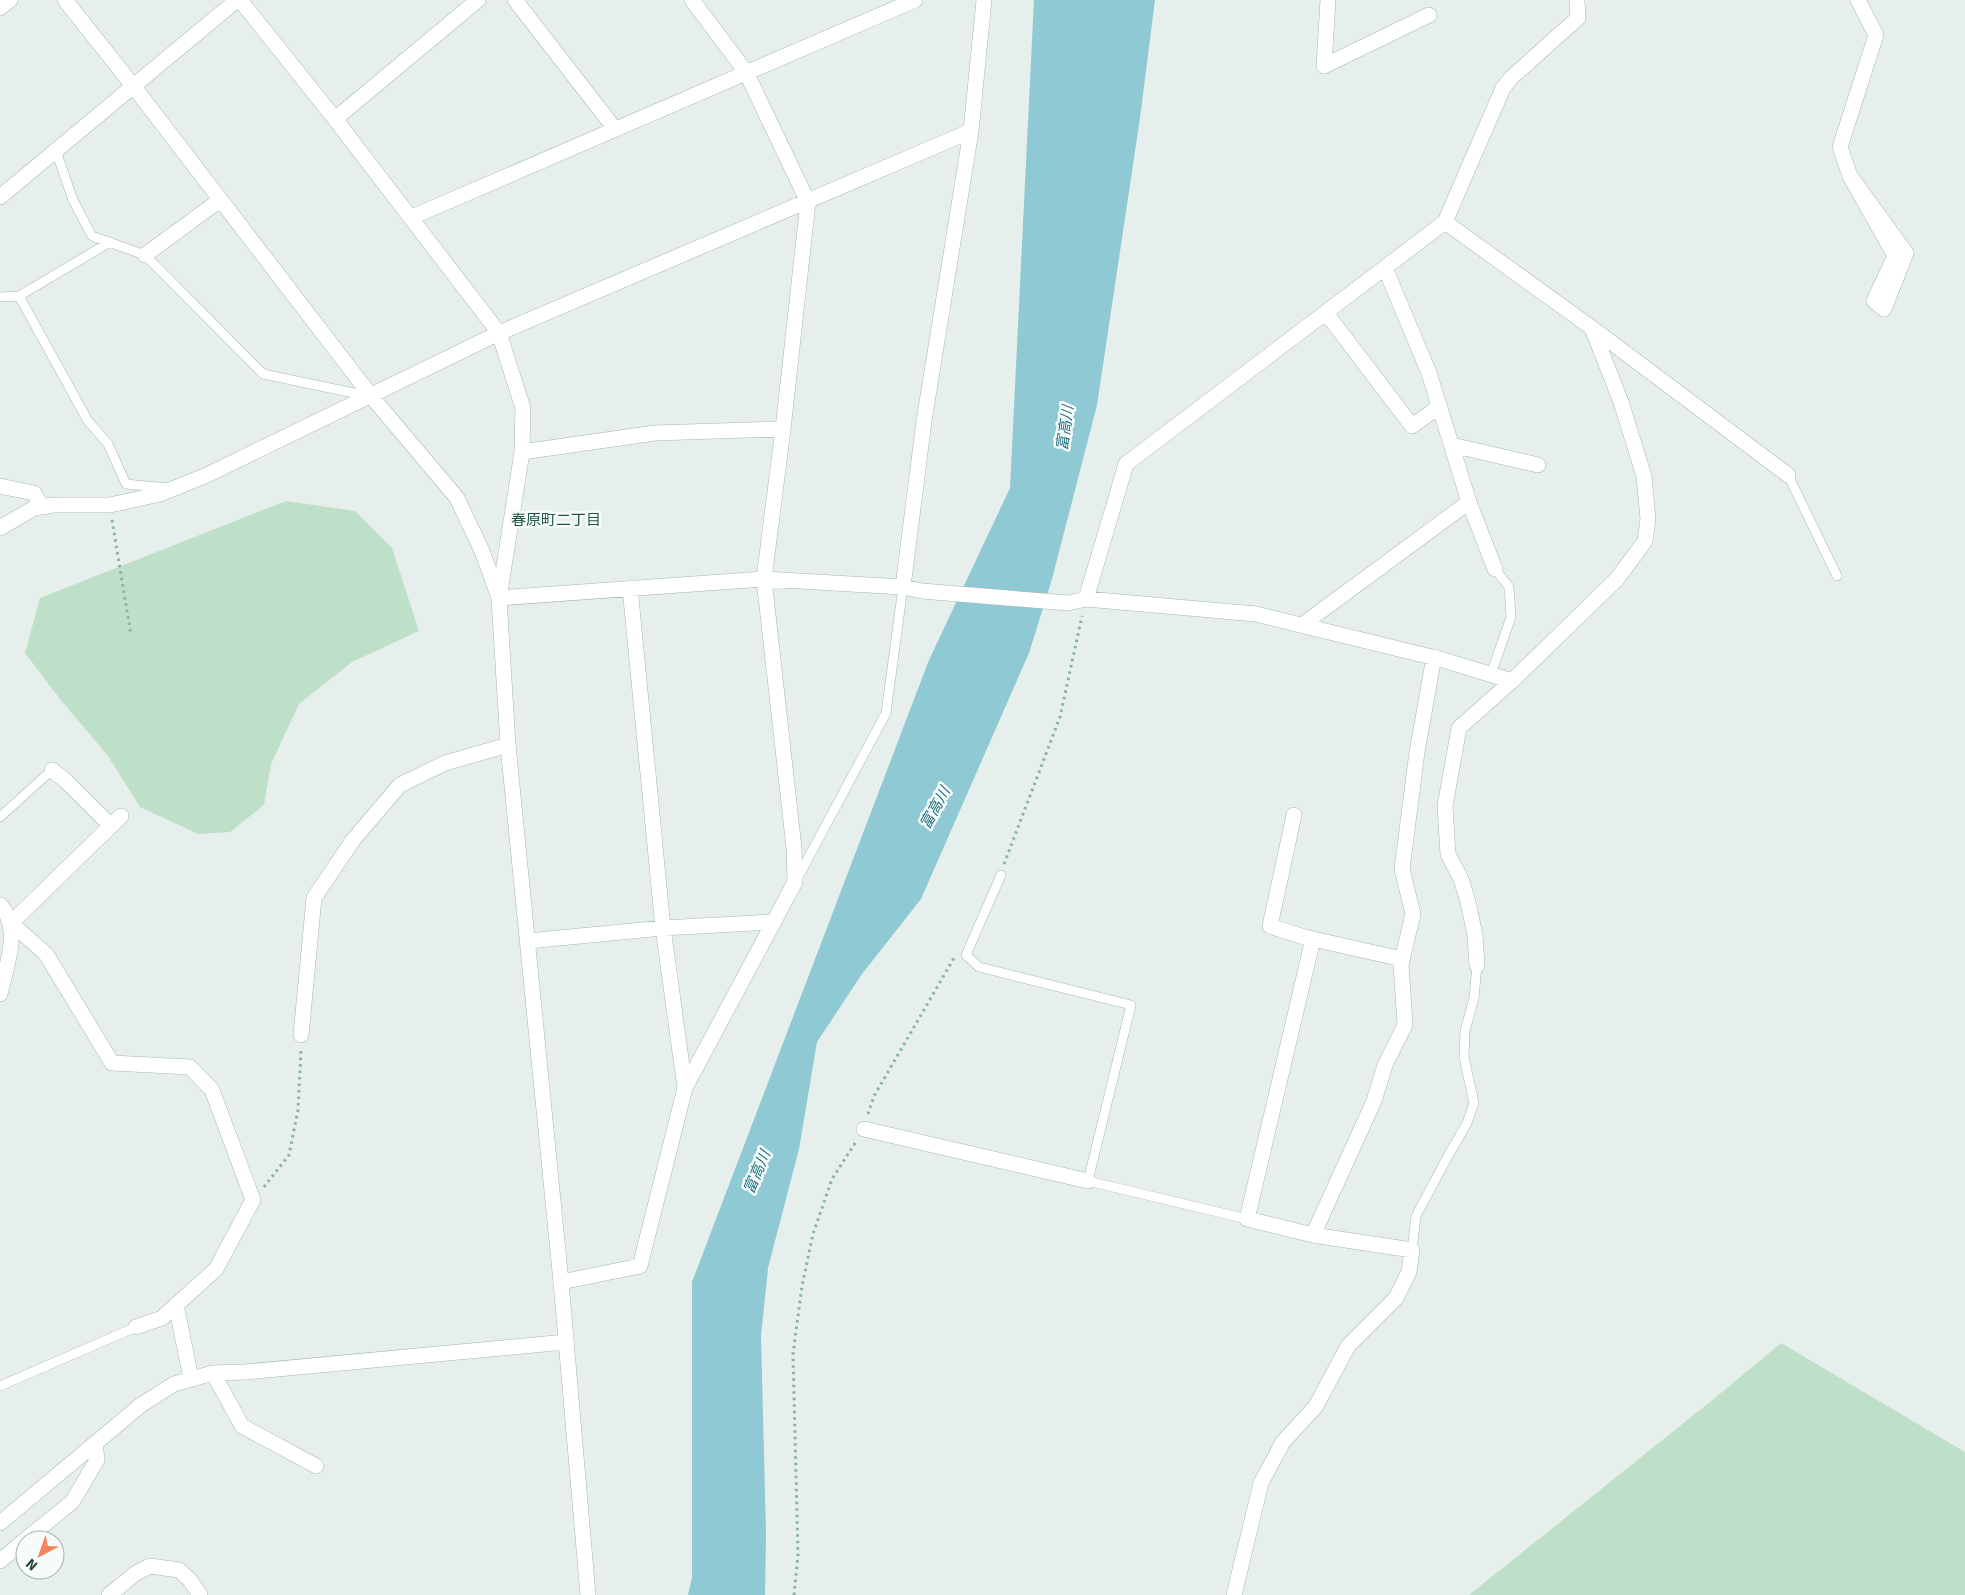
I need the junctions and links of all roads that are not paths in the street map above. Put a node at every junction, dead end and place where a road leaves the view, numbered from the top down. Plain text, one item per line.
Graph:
1 (10, 0) edge
2 (238, 0) edge
3 (478, 0) edge
4 (514, 0) edge
5 (692, 0) edge
6 (915, 0) edge
7 (984, 0) edge
8 (1328, 0) edge
9 (1577, 0) edge
10 (1858, 0) edge
11 (69, 2) edge
12 (0, 8) edge
13 (1429, 15) dead end
14 (746, 72) junction
15 (134, 87) junction
16 (335, 119) junction
17 (615, 129) junction
18 (971, 131) junction
19 (56, 151) junction
20 (0, 197) edge
21 (220, 200) junction
22 (808, 202) junction
23 (412, 217) junction
24 (1445, 222) junction
25 (110, 242) junction
26 (145, 255) junction
27 (1385, 268) junction
28 (19, 296) junction
29 (0, 297) edge
30 (1874, 301) dead end
31 (1326, 313) junction
32 (1592, 328) junction
33 (498, 333) junction
34 (371, 396) junction
35 (1440, 406) junction
36 (783, 429) junction
37 (1452, 445) junction
38 (522, 452) junction
39 (1538, 465) dead end
40 (1788, 475) joint
41 (0, 486) edge
42 (173, 489) junction
43 (1469, 502) junction
44 (42, 507) junction
45 (0, 528) edge
46 (1496, 569) joint
47 (1838, 576) dead end
48 (764, 579) junction
49 (630, 588) junction
50 (903, 588) junction
51 (498, 598) junction
52 (1086, 599) junction
53 (1302, 626) junction
54 (1434, 658) junction
55 (1491, 674) junction
56 (1512, 681) junction
57 (508, 745) junction
58 (52, 770) joint
59 (1294, 815) dead end
60 (0, 817) edge
61 (1001, 875) road end
62 (795, 882) junction
63 (0, 905) edge
64 (774, 922) junction
65 (11, 923) junction
66 (663, 928) junction
67 (1313, 939) junction
68 (528, 941) junction
69 (1402, 959) junction
70 (1477, 965) joint
71 (0, 994) edge
72 (301, 1034) road end
73 (685, 1088) junction
74 (864, 1129) road end
75 (1088, 1181) junction
76 (1247, 1219) junction
77 (1313, 1235) junction
78 (1412, 1250) junction
79 (561, 1282) junction
80 (176, 1305) junction
81 (136, 1328) joint
82 (566, 1342) junction
83 (213, 1373) junction
84 (192, 1378) junction
85 (0, 1386) edge
86 (95, 1444) junction
87 (316, 1466) dead end
88 (0, 1523) edge
89 (37, 1530) edge
90 (15, 1548) edge
91 (0, 1561) edge
92 (109, 1595) edge
93 (200, 1595) edge
94 (588, 1595) edge
95 (1234, 1595) edge

1 - 12 street
2 - 15 street
2 - 16 street
3 - 16 street
4 - 17 street
5 - 14 street
6 - 14 street
7 - 18 street
8 - 13 street
9 - 24 street
10 - 30 street
11 - 15 street
14 - 17 street
14 - 22 street
15 - 19 street
15 - 21 street
16 - 23 street
17 - 23 street
18 - 22 street
18 - 50 street
19 - 20 street
19 - 25 lane
21 - 26 street
21 - 34 street
22 - 33 street
22 - 36 street
23 - 33 street
24 - 27 street
24 - 32 street
25 - 26 lane
25 - 28 lane
26 - 34 lane
27 - 31 street
27 - 35 street
28 - 29 lane
28 - 42 lane
31 - 35 street
31 - 52 street
32 - 40 street
32 - 56 street
33 - 34 street
33 - 38 street
34 - 42 street
34 - 51 street
35 - 37 street
36 - 38 street
36 - 48 street
37 - 39 street
37 - 43 street
38 - 51 street
40 - 47 lane
41 - 44 street
42 - 44 street
43 - 46 street
43 - 53 street
44 - 45 street
46 - 55 lane
48 - 49 street
48 - 50 street
48 - 62 street
49 - 51 street
49 - 66 street
50 - 52 street
50 - 62 lane
51 - 57 street
52 - 53 street
53 - 54 street
54 - 55 street
54 - 69 street
55 - 56 street
56 - 70 street
57 - 68 street
57 - 72 street
58 - 60 lane
58 - 65 street
59 - 67 street
61 - 75 lane
62 - 64 street
63 - 65 street
64 - 66 street
64 - 73 street
65 - 71 street
65 - 80 street
66 - 68 street
66 - 73 street
67 - 69 street
67 - 76 street
68 - 79 street
69 - 77 street
70 - 78 lane
73 - 79 street
74 - 75 street
75 - 76 lane
76 - 77 street
77 - 78 street
78 - 95 street
79 - 82 street
80 - 81 street
80 - 84 street
81 - 85 lane
82 - 83 street
82 - 94 street
83 - 84 street
83 - 87 street
84 - 86 street
86 - 88 street
86 - 89 street
90 - 91 street
92 - 93 street

